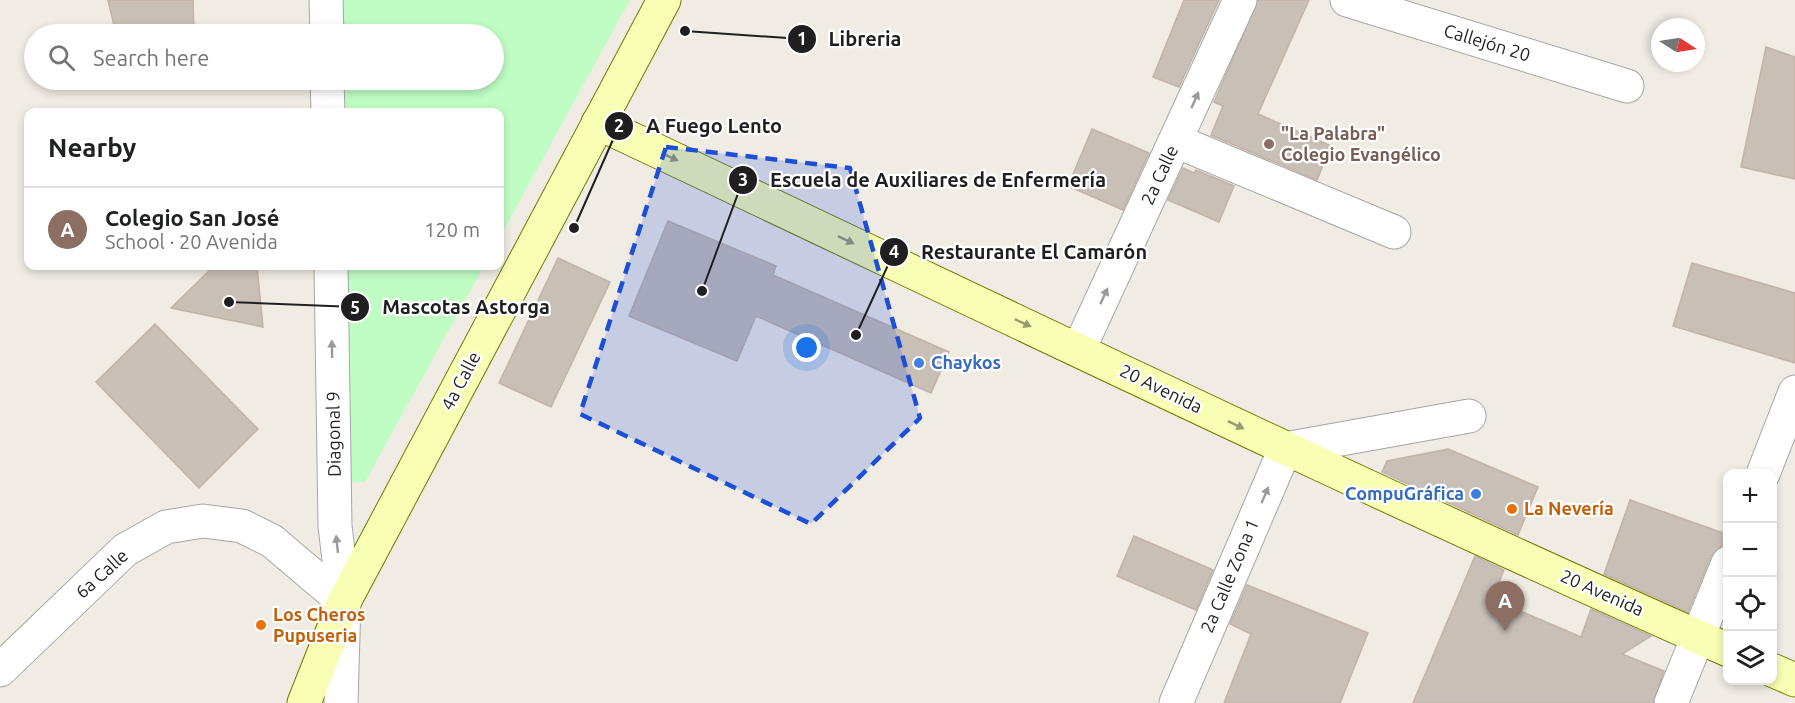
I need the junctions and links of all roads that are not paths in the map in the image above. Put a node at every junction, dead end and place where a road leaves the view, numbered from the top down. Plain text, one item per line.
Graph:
1 (326, 0) edge
2 (664, 0) edge
3 (1239, 0) edge
4 (1347, 0) edge
5 (327, 24) edge
6 (1627, 86) dead end
7 (327, 90) edge
8 (328, 108) edge
9 (598, 123) junction
10 (1176, 141) junction
11 (1394, 232) dead end
12 (331, 270) edge
13 (1079, 349) junction
14 (1795, 392) edge
15 (1469, 416) dead end
16 (1285, 449) junction
17 (1765, 469) edge
18 (1723, 575) edge
19 (344, 602) junction
20 (1698, 637) junction
21 (1723, 648) edge
22 (0, 670) edge
23 (1777, 672) edge
24 (1795, 680) edge
25 (304, 703) edge
26 (341, 703) edge
27 (1176, 703) edge
28 (1671, 703) edge

1 - 5 street
2 - 9 main road, 4a Calle
10 -> 3 street, 2a Calle
4 - 6 street, Callejón 20
7 - 8 street
9 -> 13 main road, 20 Avenida
9 - 19 main road, 4a Calle
10 - 11 street
13 -> 10 street, 2a Calle
19 -> 12 street, Diagonal 9
13 -> 16 main road, 20 Avenida
14 - 17 street
15 - 16 street
16 - 20 main road, 20 Avenida
27 -> 16 street, 2a Calle Zona 1
18 - 20 street
19 - 22 street, 6a Calle
19 - 25 main road, 4a Calle
19 - 26 street, Diagonal 9
20 - 21 main road, 20 Avenida
20 - 28 street
23 - 24 main road

